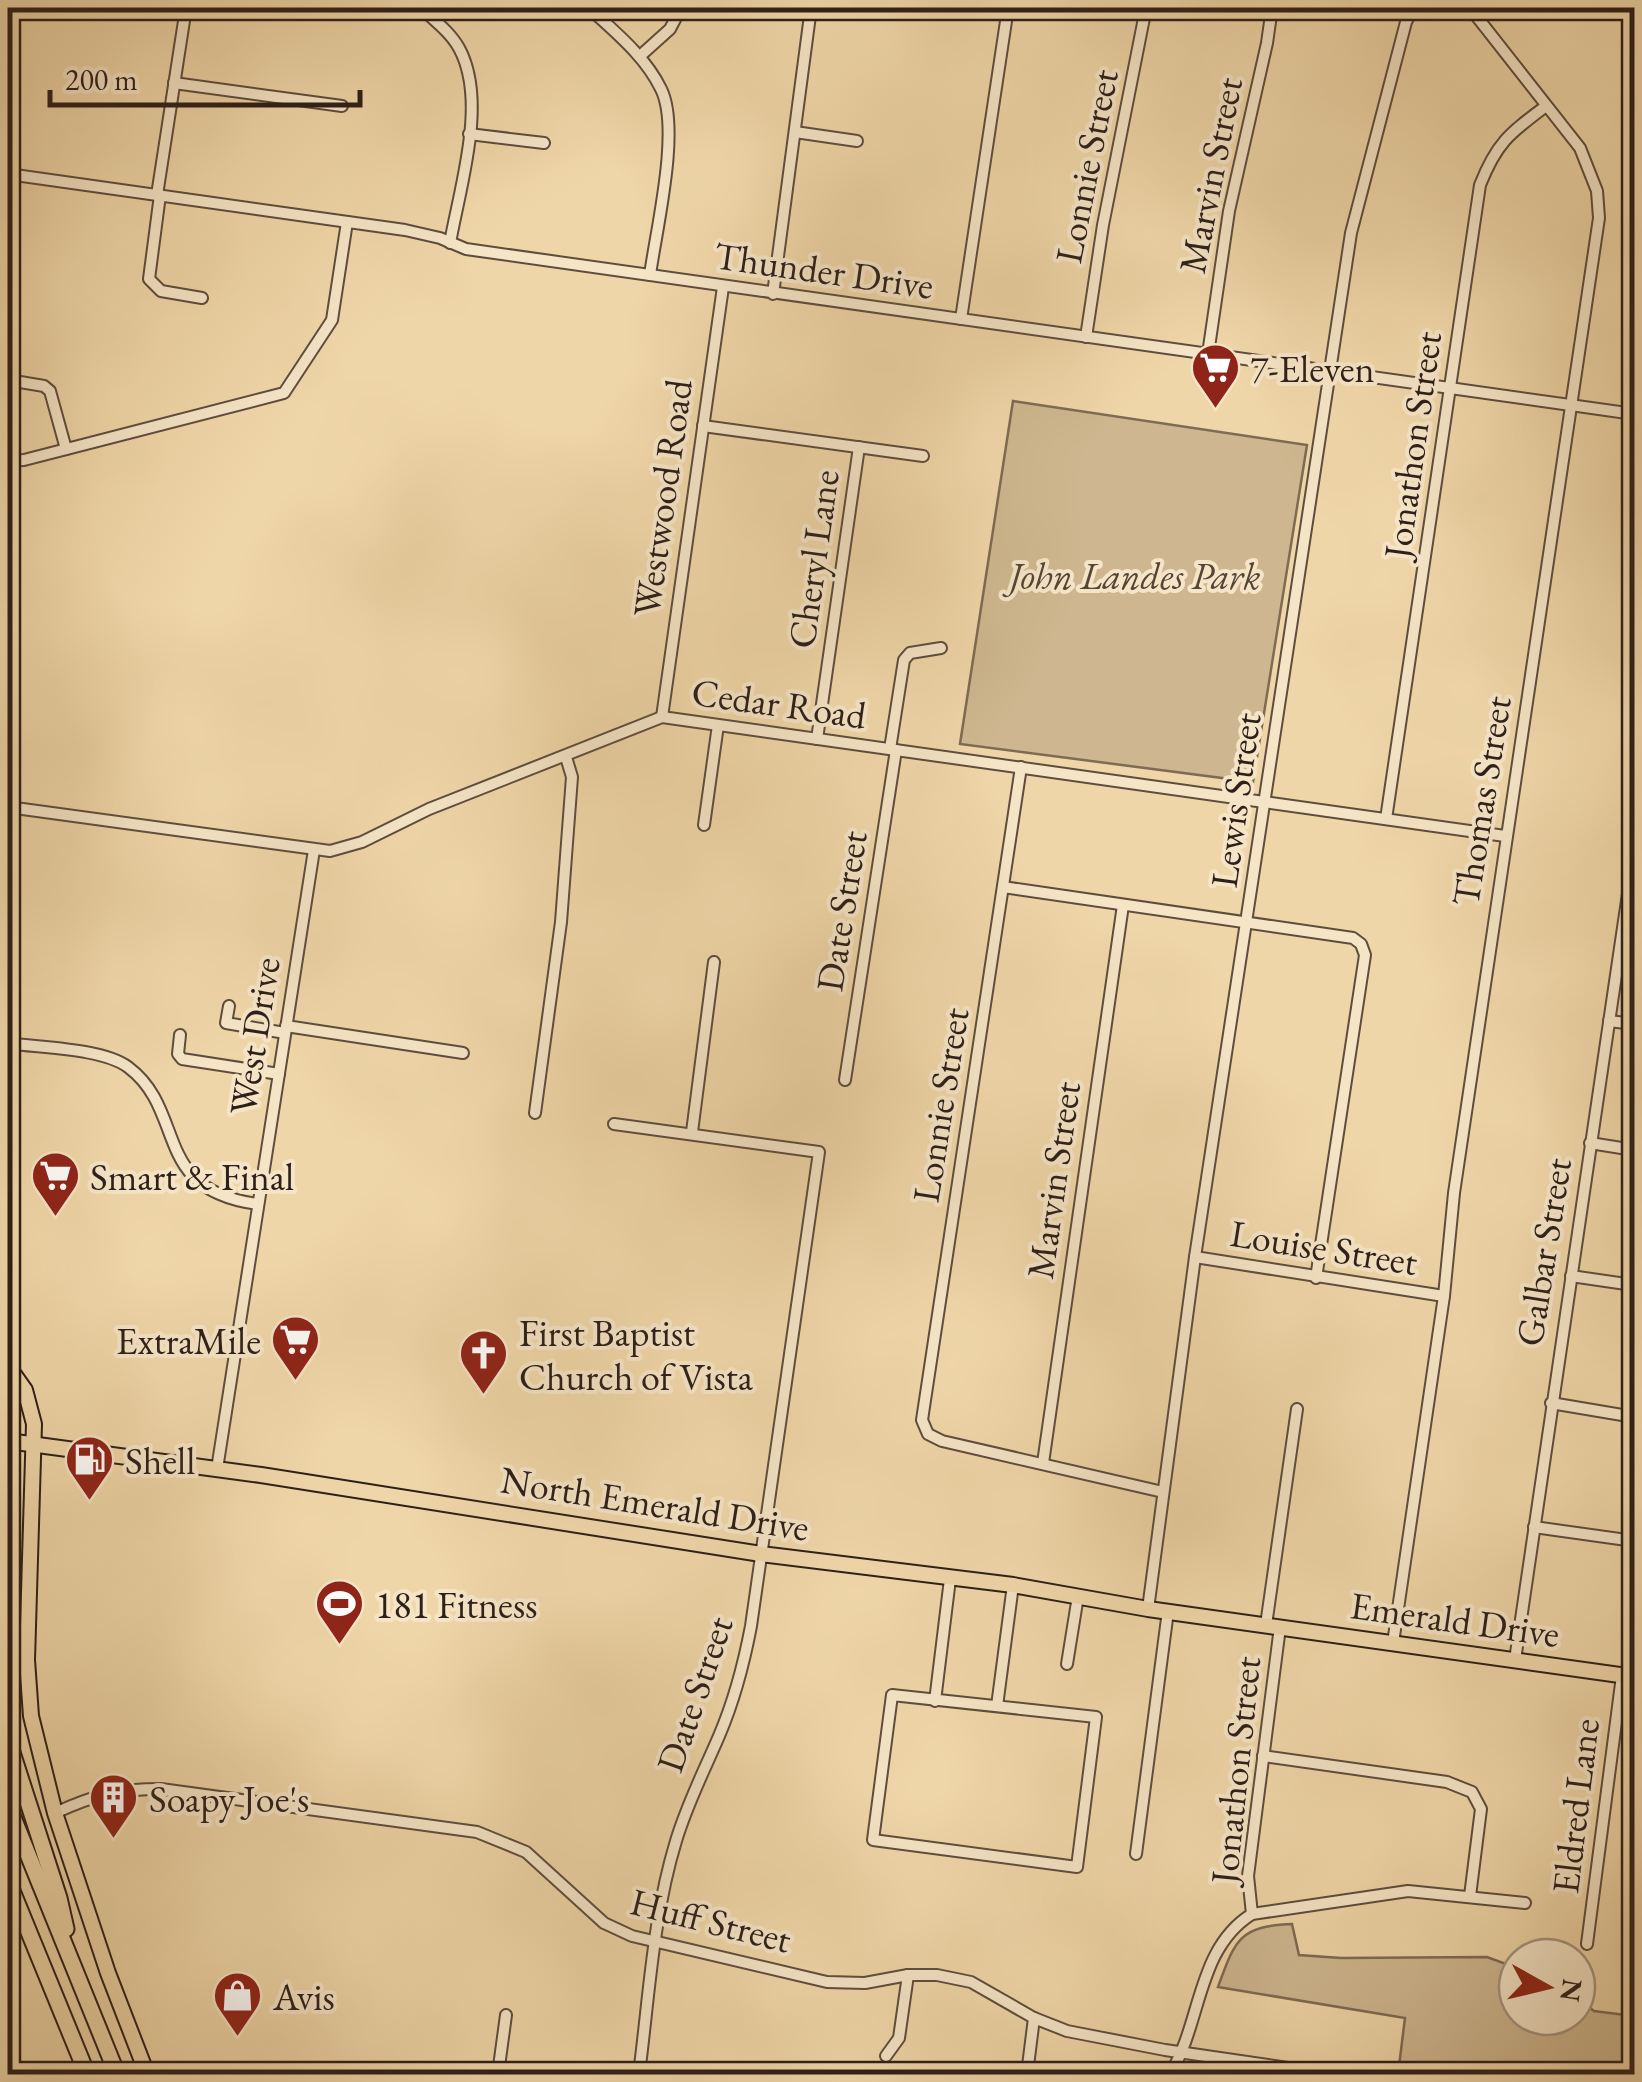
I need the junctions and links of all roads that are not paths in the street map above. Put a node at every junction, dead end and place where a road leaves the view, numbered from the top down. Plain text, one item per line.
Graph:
1 (186, 8) edge
2 (421, 8) edge
3 (588, 8) edge
4 (680, 8) edge
5 (811, 8) edge
6 (1008, 8) edge
7 (1146, 8) edge
8 (1272, 8) edge
9 (1413, 8) edge
10 (1470, 8) edge
11 (640, 56) junction
12 (174, 83) junction
13 (342, 106) dead end
14 (1546, 106) junction
15 (795, 132) junction
16 (469, 134) junction
17 (857, 141) dead end
18 (544, 143) dead end
19 (8, 174) edge
20 (159, 195) junction
21 (347, 222) junction
22 (450, 243) junction
23 (650, 275) junction
24 (723, 287) junction
25 (773, 294) junction
26 (202, 298) dead end
27 (962, 319) junction
28 (1086, 337) junction
29 (1208, 354) junction
30 (1332, 369) junction
31 (8, 380) edge
32 (1452, 387) junction
33 (1573, 406) junction
34 (1634, 414) edge
35 (703, 426) junction
36 (859, 447) junction
37 (66, 449) junction
38 (923, 456) dead end
39 (8, 460) edge
40 (941, 648) dead end
41 (662, 717) junction
42 (718, 725) junction
43 (817, 739) junction
44 (893, 750) junction
45 (566, 757) junction
46 (1021, 768) junction
47 (1265, 803) junction
48 (8, 807) edge
49 (1386, 819) junction
50 (704, 825) dead end
51 (1506, 836) junction
52 (314, 850) junction
53 (1634, 853) edge
54 (1003, 887) junction
55 (1123, 905) junction
56 (1247, 922) junction
57 (714, 962) dead end
58 (229, 1006) dead end
59 (1610, 1020) junction
60 (1634, 1024) edge
61 (286, 1029) junction
62 (180, 1035) dead end
63 (8, 1044) edge
64 (463, 1053) dead end
65 (278, 1074) junction
66 (846, 1080) dead end
67 (536, 1112) dead end
68 (614, 1124) dead end
69 (692, 1132) junction
70 (1590, 1143) junction
71 (1634, 1150) edge
72 (258, 1204) junction
73 (1195, 1258) junction
74 (1570, 1276) junction
75 (1316, 1278) junction
76 (1626, 1284) dead end
77 (1444, 1296) junction
78 (8, 1366) edge
79 (1550, 1403) junction
80 (1297, 1409) dead end
81 (1634, 1416) edge
82 (8, 1441) edge
83 (34, 1444) junction
84 (1043, 1463) junction
85 (216, 1469) junction
86 (1164, 1492) junction
87 (1534, 1527) junction
88 (1634, 1541) edge
89 (761, 1554) junction
90 (950, 1579) junction
91 (1014, 1585) junction
92 (1078, 1596) junction
93 (1148, 1608) junction
94 (1168, 1612) junction
95 (1273, 1626) junction
96 (1393, 1643) junction
97 (1515, 1660) junction
98 (1067, 1664) dead end
99 (1628, 1676) edge
100 (934, 1701) junction
101 (997, 1706) junction
102 (8, 1740) edge
103 (1264, 1756) junction
104 (8, 1805) edge
105 (55, 1813) junction
106 (1136, 1854) dead end
107 (8, 1883) edge
108 (1470, 1896) junction
109 (1526, 1903) dead end
110 (1252, 1914) junction
111 (1588, 1937) edge
112 (657, 1942) junction
113 (74, 1967) junction
114 (908, 1975) junction
115 (506, 2015) dead end
116 (1034, 2018) junction
117 (1183, 2053) junction
118 (886, 2056) dead end
119 (87, 2074) edge
120 (117, 2074) edge
121 (147, 2074) edge
122 (498, 2074) edge
123 (639, 2074) edge
124 (1027, 2074) edge
125 (1170, 2074) edge
126 (1329, 2074) edge

1 - 12 street
2 - 16 street
3 - 11 street
4 - 11 street
5 - 15 street
6 - 27 street
7 - 28 street, Lonnie Street
8 - 29 street, Marvin Street
9 - 30 street, Lewis Street
10 - 14 street, Thomas Street
11 - 23 street
12 - 13 street
12 - 20 street
14 - 32 street, Jonathon Street
14 - 33 street, Thomas Street
15 - 17 street
15 - 25 street
16 - 18 street
16 - 22 street
19 - 20 street, Thunder Drive
20 - 21 street, Thunder Drive
20 - 26 street
21 - 22 street, Thunder Drive
21 - 37 street
22 - 23 street, Thunder Drive
23 - 24 street, Thunder Drive
24 - 25 street, Thunder Drive
24 - 35 street, Westwood Road
25 - 27 street, Thunder Drive
27 - 28 street, Thunder Drive
28 - 29 street, Thunder Drive
29 - 30 street, Thunder Drive
30 - 32 street, Thunder Drive
30 - 47 street, Lewis Street
31 - 37 street
32 - 33 street, Thunder Drive
32 - 49 street, Jonathon Street
33 - 34 street, Thunder Drive
33 - 51 street, Thomas Street
35 - 36 street
35 - 41 street, Westwood Road
36 - 38 street
36 - 43 street, Cheryl Lane
37 - 39 street
40 - 44 street, Date Street
41 - 42 street, Cedar Road
41 - 45 street, Cedar Road
42 - 43 street, Cedar Road
42 - 50 street
43 - 44 street, Cedar Road
44 - 46 street, Cedar Road
44 - 66 street, Date Street
45 - 52 street, Cedar Road
45 - 67 street
46 - 47 street, Cedar Road
46 - 54 street, Lonnie Street
47 - 49 street, Cedar Road
47 - 56 street, Lewis Street
48 - 52 street, Cedar Road
49 - 51 street, Cedar Road
51 - 77 street, Thomas Street
52 - 61 street, West Drive
53 - 59 street, Galbar Street
54 - 55 street
54 - 84 street, Lonnie Street
55 - 56 street
55 - 84 street, Marvin Street
56 - 73 street, Lewis Street
56 - 75 street
57 - 69 street
58 - 61 street
59 - 60 street
59 - 70 street, Galbar Street
61 - 64 street
61 - 65 street, West Drive
62 - 65 street
63 - 72 street
65 - 72 street, West Drive
68 - 69 street
69 - 89 street, Date Street
70 - 71 street
70 - 74 street, Galbar Street
72 - 85 street, West Drive
73 - 75 street, Louise Street
73 - 86 street, Lewis Street
74 - 76 street
74 - 79 street, Galbar Street
75 - 77 street, Louise Street
77 - 96 street, Thomas Street
78 - 83 main road
79 - 81 street
79 - 87 street, Galbar Street
80 - 95 street, Jonathon Street
82 - 83 main road, North Emerald Drive
83 - 85 main road, North Emerald Drive
83 - 105 main road
84 - 86 street
85 - 89 main road, North Emerald Drive
86 - 93 street, Lewis Street
87 - 88 street
87 - 97 street, Galbar Street
89 - 90 main road, North Emerald Drive
89 - 112 street, Date Street
90 - 91 main road, North Emerald Drive
90 - 100 street
91 - 92 main road, North Emerald Drive
91 - 101 street
92 - 93 main road, North Emerald Drive
92 - 98 street
93 - 94 main road, North Emerald Drive
94 - 95 main road, North Emerald Drive
94 - 106 street
95 - 96 main road, Emerald Drive
95 - 103 street, Jonathon Street
96 - 97 main road, Emerald Drive
97 - 99 main road, Emerald Drive
99 - 111 street, Eldred Lane
100 - 101 street
100 - 101 street
102 - 113 highway
103 - 108 street
103 - 110 street, Jonathon Street
104 - 113 highway
105 - 112 street, Huff Street
105 - 121 main road
107 - 119 highway
108 - 109 street
108 - 110 street
110 - 117 street, Jonathon Street
112 - 114 street, Huff Street
112 - 123 street, Date Street
113 - 120 highway
114 - 116 street, Huff Street
114 - 118 street
115 - 122 street
116 - 117 street, Huff Street
116 - 124 street
117 - 125 street, Jonathon Street
117 - 126 street, Huff Street

